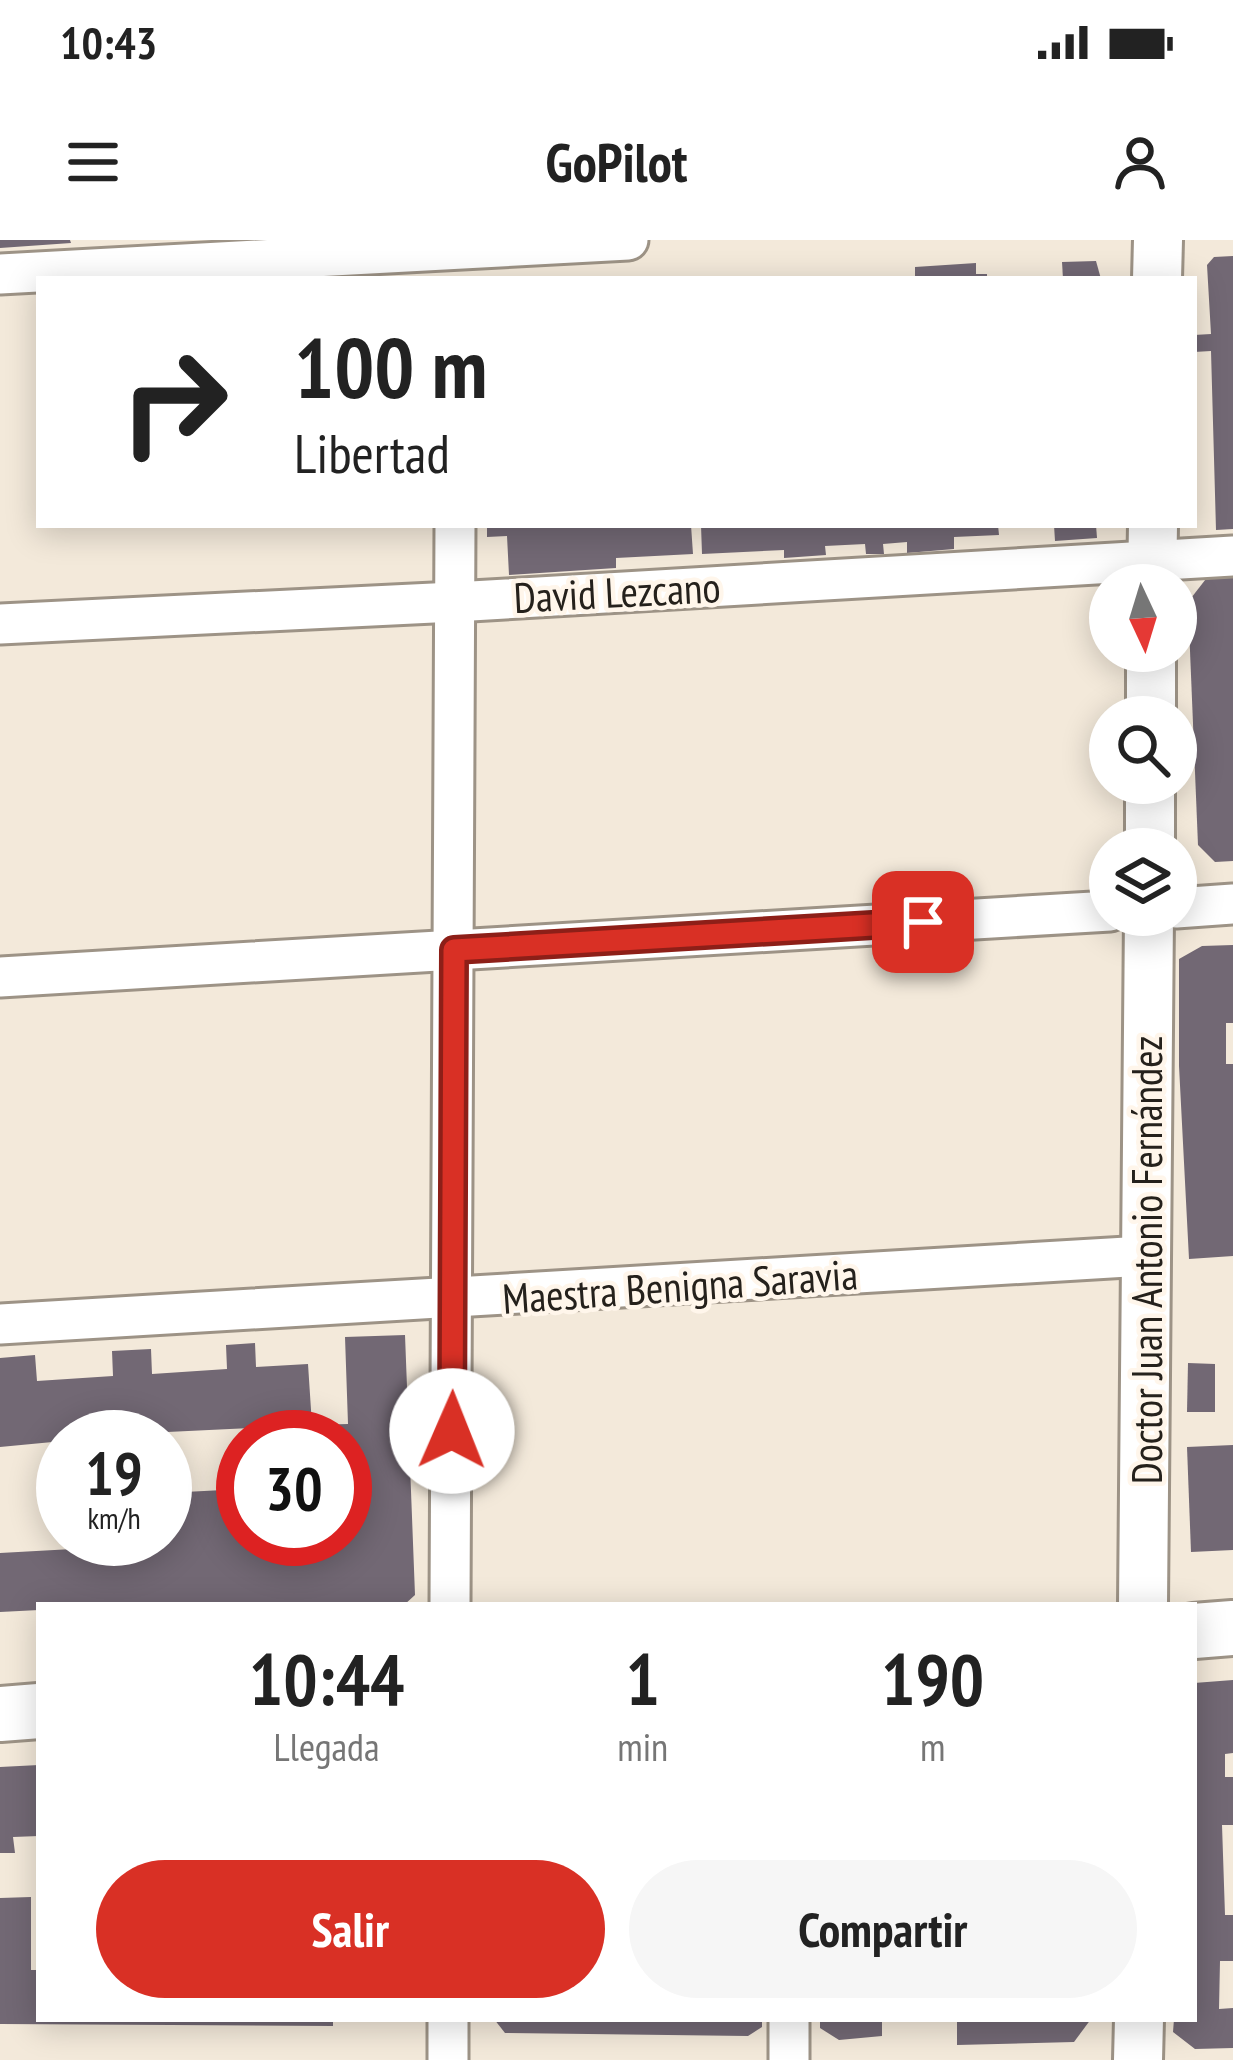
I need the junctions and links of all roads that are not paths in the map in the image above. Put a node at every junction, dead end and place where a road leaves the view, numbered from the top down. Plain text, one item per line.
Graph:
1 (628, 240) edge
2 (1158, 240) edge
3 (457, 256) edge
4 (0, 274) edge
5 (1157, 276) edge
6 (455, 528) edge
7 (1233, 556) edge
8 (1152, 557) edge
9 (454, 602) junction
10 (0, 624) edge
11 (1233, 904) edge
12 (1197, 907) edge
13 (1089, 912) edge
14 (1149, 936) edge
15 (454, 950) junction
16 (0, 977) edge
17 (1144, 1256) junction
18 (453, 1300) junction
19 (0, 1324) edge
20 (450, 1602) edge
21 (1143, 1602) edge
22 (1233, 1628) edge
23 (1197, 1631) edge
24 (36, 1711) edge
25 (0, 1714) edge
26 (448, 2022) edge
27 (789, 2022) edge
28 (1139, 2022) edge
29 (448, 2060) edge
30 (789, 2060) edge
31 (1138, 2060) edge

1 - 3 street
2 - 5 street
3 - 4 street
6 - 9 street
7 - 8 street, David Lezcano
8 - 9 street, David Lezcano
9 - 10 street, David Lezcano
9 - 15 street
11 - 12 street
13 - 15 street
14 - 17 street, Doctor Juan Antonio Fernández
15 - 16 street
15 - 18 street
17 - 18 street, Maestra Benigna Saravia
17 - 21 street, Doctor Juan Antonio Fernández
18 - 19 street, Maestra Benigna Saravia
18 - 20 street
22 - 23 main road
24 - 25 main road
26 - 29 street
27 - 30 street
28 - 31 street

